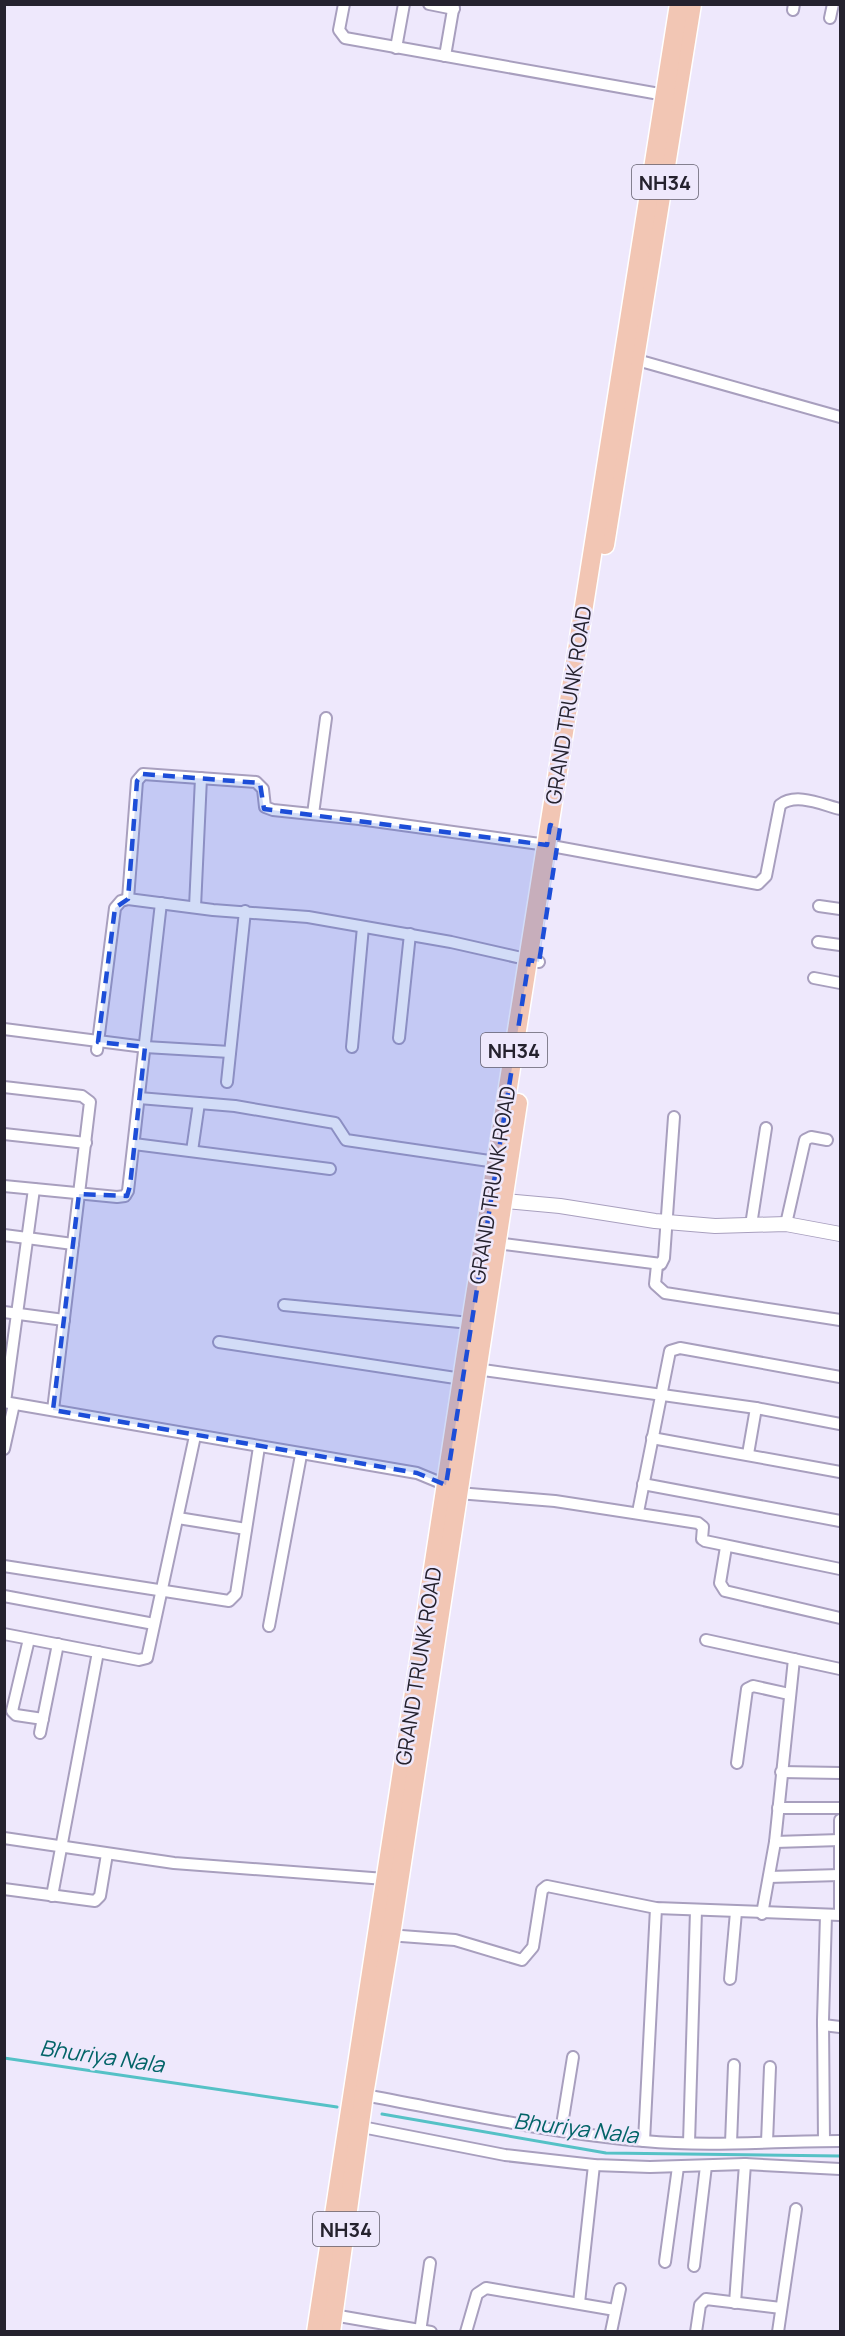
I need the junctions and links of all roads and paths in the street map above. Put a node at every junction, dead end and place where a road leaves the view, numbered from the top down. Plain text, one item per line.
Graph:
1 (344, 4) edge
2 (404, 4) edge
3 (429, 4) edge
4 (679, 4) edge
5 (692, 4) edge
6 (833, 4) edge
7 (454, 7) edge
8 (830, 18) dead end
9 (396, 48) junction
10 (445, 56) junction
11 (665, 95) junction
12 (637, 360) junction
13 (840, 417) edge
14 (326, 718) dead end
15 (201, 778) junction
16 (840, 809) edge
17 (314, 814) junction
18 (555, 826) junction
19 (552, 846) junction
20 (128, 899) junction
21 (161, 903) junction
22 (819, 906) dead end
23 (195, 908) junction
24 (840, 909) edge
25 (245, 911) junction
26 (363, 927) junction
27 (410, 934) junction
28 (818, 942) dead end
29 (840, 945) edge
30 (534, 961) junction
31 (814, 978) dead end
32 (840, 983) edge
33 (4, 1029) edge
34 (399, 1038) dead end
35 (97, 1046) junction
36 (145, 1047) junction
37 (352, 1047) dead end
38 (230, 1052) junction
39 (227, 1082) dead end
40 (4, 1087) edge
41 (139, 1098) junction
42 (199, 1103) junction
43 (674, 1117) dead end
44 (766, 1128) dead end
45 (4, 1134) edge
46 (827, 1140) dead end
47 (86, 1143) junction
48 (134, 1143) junction
49 (192, 1151) junction
50 (496, 1162) junction
51 (330, 1169) dead end
52 (4, 1186) edge
53 (34, 1189) junction
54 (79, 1194) junction
55 (496, 1200) junction
56 (667, 1222) junction
57 (786, 1224) junction
58 (751, 1225) junction
59 (840, 1234) edge
60 (4, 1235) edge
61 (26, 1238) junction
62 (496, 1243) junction
63 (73, 1244) junction
64 (657, 1264) junction
65 (284, 1305) dead end
66 (10, 1313) edge
67 (64, 1320) junction
68 (840, 1320) edge
69 (470, 1323) junction
70 (219, 1342) dead end
71 (469, 1374) junction
72 (840, 1377) edge
73 (661, 1394) junction
74 (8, 1403) edge
75 (756, 1408) junction
76 (52, 1410) junction
77 (840, 1424) edge
78 (195, 1436) junction
79 (652, 1438) junction
80 (259, 1447) junction
81 (4, 1449) edge
82 (301, 1455) junction
83 (748, 1455) junction
84 (840, 1472) edge
85 (643, 1484) junction
86 (452, 1489) junction
87 (638, 1512) junction
88 (178, 1518) junction
89 (840, 1521) edge
90 (246, 1529) junction
91 (726, 1547) junction
92 (4, 1566) edge
93 (840, 1569) edge
94 (159, 1593) junction
95 (4, 1596) edge
96 (840, 1618) edge
97 (154, 1624) junction
98 (269, 1626) dead end
99 (4, 1634) edge
100 (29, 1639) junction
101 (706, 1640) dead end
102 (58, 1644) junction
103 (98, 1652) junction
104 (794, 1659) junction
105 (840, 1669) edge
106 (789, 1694) junction
107 (43, 1719) junction
108 (40, 1733) dead end
109 (737, 1763) dead end
110 (781, 1772) junction
111 (840, 1773) edge
112 (778, 1808) junction
113 (840, 1808) edge
114 (840, 1820) edge
115 (4, 1838) edge
116 (840, 1840) edge
117 (775, 1842) junction
118 (62, 1848) junction
119 (108, 1854) junction
120 (840, 1875) edge
121 (769, 1877) junction
122 (385, 1880) junction
123 (4, 1889) edge
124 (52, 1896) junction
125 (656, 1908) junction
126 (696, 1910) junction
127 (736, 1912) junction
128 (762, 1914) junction
129 (826, 1915) junction
130 (840, 1915) edge
131 (384, 1934) junction
132 (730, 1979) dead end
133 (823, 2025) junction
134 (840, 2027) edge
135 (573, 2057) dead end
136 (734, 2065) dead end
137 (770, 2067) dead end
138 (360, 2097) junction
139 (357, 2126) junction
140 (561, 2131) junction
141 (644, 2141) junction
142 (824, 2141) junction
143 (840, 2141) edge
144 (767, 2142) junction
145 (689, 2143) junction
146 (731, 2144) junction
147 (745, 2164) junction
148 (594, 2165) junction
149 (706, 2166) junction
150 (678, 2167) junction
151 (840, 2169) edge
152 (796, 2209) dead end
153 (665, 2262) dead end
154 (430, 2263) dead end
155 (694, 2266) dead end
156 (620, 2289) dead end
157 (579, 2302) junction
158 (735, 2303) junction
159 (781, 2308) junction
160 (615, 2310) junction
161 (332, 2323) edge
162 (316, 2331) edge
163 (424, 2331) edge
164 (466, 2331) edge
165 (610, 2331) edge
166 (696, 2331) edge
167 (778, 2331) edge

1 - 9 street
2 - 9 street
3 - 7 street
4 - 11 highway, GRAND TRUNK ROAD / NH34
5 - 12 highway, GRAND TRUNK ROAD / NH34
6 - 8 street
7 - 10 street
9 - 10 street
10 - 11 street
11 - 18 highway, GRAND TRUNK ROAD / NH34
12 - 13 street
12 - 18 highway, GRAND TRUNK ROAD / NH34
14 - 17 street
15 - 17 street
15 - 20 street
15 - 23 street
16 - 19 street
17 - 19 street
18 - 19 highway, GRAND TRUNK ROAD / NH34
19 - 30 highway, GRAND TRUNK ROAD / NH34
20 - 21 street
20 - 35 street
21 - 23 street
21 - 36 street
22 - 24 street
23 - 25 street
25 - 26 street
25 - 38 street
26 - 27 street
26 - 37 street
27 - 30 street
27 - 34 street
28 - 29 street
30 - 50 highway, GRAND TRUNK ROAD / NH34
30 - 55 highway, GRAND TRUNK ROAD / NH34
31 - 32 street
33 - 35 street
35 - 36 street
36 - 38 street
36 - 41 street
38 - 39 street
40 - 47 street
41 - 42 street
41 - 48 street
42 - 49 street
42 - 50 street
43 - 56 street
44 - 58 street
45 - 47 street
46 - 57 street
47 - 54 street
48 - 49 street
48 - 54 street
49 - 51 street
50 - 55 highway, GRAND TRUNK ROAD / NH34
52 - 53 street
53 - 54 street
53 - 61 street
54 - 63 street
55 - 56 street
55 - 62 highway, GRAND TRUNK ROAD / NH34
55 - 69 highway, GRAND TRUNK ROAD / NH34
56 - 58 street
56 - 64 street
57 - 58 street
57 - 59 street
60 - 61 street
61 - 63 street
61 - 66 street
62 - 64 street
62 - 71 highway, GRAND TRUNK ROAD / NH34
63 - 67 street
64 - 68 street
65 - 69 street
66 - 67 street
66 - 74 street
67 - 76 street
69 - 71 highway, GRAND TRUNK ROAD / NH34
70 - 71 street
71 - 73 street
71 - 86 highway, GRAND TRUNK ROAD / NH34
72 - 73 street
73 - 75 street
73 - 79 street
74 - 76 street
74 - 81 street
75 - 77 street
75 - 83 street
76 - 78 street
78 - 80 street
78 - 88 street
79 - 83 street
79 - 85 street
80 - 82 street
80 - 90 street
82 - 86 street
82 - 98 street
83 - 84 street
85 - 87 street
85 - 89 street
86 - 87 street
86 - 122 highway, GRAND TRUNK ROAD / NH34
86 - 131 highway, GRAND TRUNK ROAD / NH34
87 - 91 street
88 - 90 street
88 - 94 street
90 - 94 street
91 - 93 street
91 - 96 street
92 - 94 street
94 - 97 street
95 - 97 street
97 - 103 street
99 - 100 street
100 - 102 street
100 - 107 street
101 - 104 street
102 - 103 street
102 - 107 street
103 - 118 street
104 - 105 street
104 - 106 street
106 - 109 street
106 - 110 street
107 - 108 street
110 - 111 street
110 - 112 street
112 - 113 street
112 - 117 street
114 - 116 street
115 - 118 street
116 - 117 street
116 - 120 street
117 - 121 street
118 - 119 street
118 - 124 street
119 - 122 street
119 - 124 street
120 - 121 street
120 - 130 street
121 - 128 street
122 - 131 highway, GRAND TRUNK ROAD / NH34
123 - 124 street
125 - 126 street
125 - 131 street
125 - 141 street
126 - 127 street
126 - 145 street
127 - 128 street
127 - 132 street
128 - 129 street
129 - 130 street
129 - 133 street
131 - 138 highway, GRAND TRUNK ROAD / NH34
133 - 134 street
133 - 142 street
135 - 140 street
136 - 146 street
137 - 144 street
138 - 139 highway, GRAND TRUNK ROAD / NH34
138 - 140 street
139 - 148 street
139 - 161 highway, GRAND TRUNK ROAD / NH34
139 - 162 highway, GRAND TRUNK ROAD / NH34
140 - 141 street
141 - 145 street
142 - 143 street
142 - 144 street
144 - 146 street
145 - 146 street
147 - 149 street
147 - 151 street
147 - 158 street
148 - 150 street
148 - 157 street
149 - 150 street
149 - 155 street
150 - 153 street
152 - 159 street
154 - 163 street
156 - 160 street
157 - 160 street
157 - 164 street
158 - 159 street
158 - 166 street
159 - 167 street
160 - 165 street
161 - 163 street

